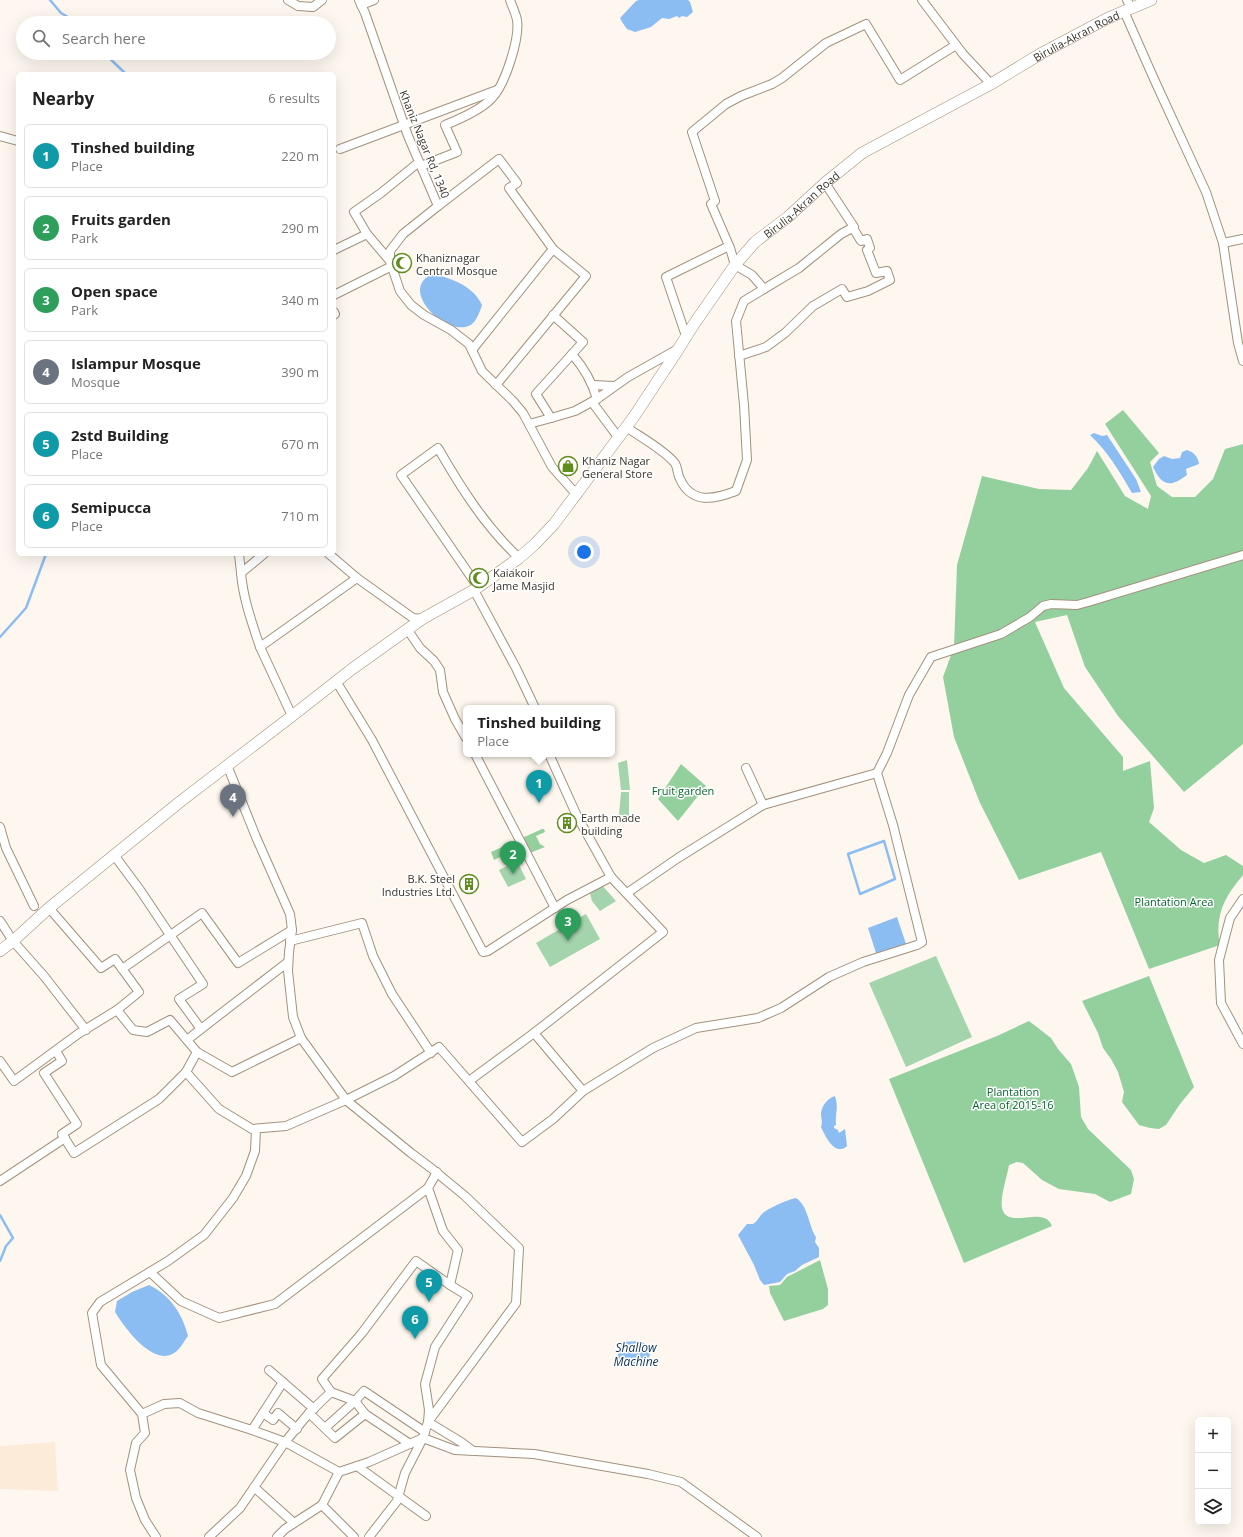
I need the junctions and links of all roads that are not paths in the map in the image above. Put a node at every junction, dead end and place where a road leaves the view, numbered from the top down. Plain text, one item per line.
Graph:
1 (288, 0) edge
2 (322, 0) edge
3 (374, 0) edge
4 (510, 0) edge
5 (922, 0) edge
6 (1150, 0) edge
7 (360, 3) edge
8 (1127, 6) edge
9 (956, 45) junction
10 (991, 84) junction
11 (497, 90) junction
12 (405, 125) junction
13 (0, 128) edge
14 (3, 136) edge
15 (16, 139) edge
16 (340, 150) dead end
17 (420, 164) junction
18 (825, 183) junction
19 (438, 206) junction
20 (853, 228) junction
21 (367, 234) junction
22 (1243, 239) edge
23 (1223, 244) junction
24 (729, 246) junction
25 (336, 249) edge
26 (553, 250) junction
27 (391, 264) junction
28 (735, 265) junction
29 (764, 289) junction
30 (336, 294) edge
31 (553, 315) junction
32 (686, 336) junction
33 (680, 347) junction
34 (472, 350) junction
35 (572, 354) junction
36 (739, 356) junction
37 (1243, 361) edge
38 (496, 385) junction
39 (593, 385) junction
40 (614, 386) junction
41 (595, 400) junction
42 (551, 418) junction
43 (529, 424) junction
44 (626, 427) junction
45 (618, 437) junction
46 (576, 495) junction
47 (1243, 555) edge
48 (238, 556) edge
49 (261, 556) edge
50 (331, 556) edge
51 (518, 558) junction
52 (240, 573) junction
53 (357, 578) junction
54 (476, 588) junction
55 (422, 619) junction
56 (407, 629) junction
57 (260, 647) junction
58 (336, 681) junction
59 (534, 705) edge
60 (292, 716) junction
61 (463, 733) edge
62 (477, 757) edge
63 (550, 757) edge
64 (227, 765) junction
65 (746, 768) dead end
66 (877, 774) junction
67 (763, 805) junction
68 (0, 827) edge
69 (114, 855) junction
70 (612, 877) junction
71 (627, 893) junction
72 (1243, 899) edge
73 (34, 906) dead end
74 (49, 908) junction
75 (555, 908) junction
76 (0, 921) edge
77 (292, 930) junction
78 (171, 935) junction
79 (13, 941) junction
80 (290, 941) junction
81 (0, 951) edge
82 (288, 962) junction
83 (122, 969) junction
84 (117, 1010) junction
85 (201, 1029) junction
86 (86, 1030) junction
87 (534, 1033) junction
88 (301, 1038) junction
89 (186, 1040) junction
90 (1243, 1044) edge
91 (56, 1050) junction
92 (197, 1052) junction
93 (431, 1053) junction
94 (0, 1061) edge
95 (186, 1072) junction
96 (469, 1081) junction
97 (583, 1091) junction
98 (346, 1100) junction
99 (256, 1129) junction
100 (65, 1138) junction
101 (437, 1172) junction
102 (0, 1181) edge
103 (428, 1188) junction
104 (150, 1272) junction
105 (450, 1285) junction
106 (269, 1370) dead end
107 (282, 1382) junction
108 (331, 1392) junction
109 (355, 1401) junction
110 (311, 1411) junction
111 (263, 1413) junction
112 (142, 1414) junction
113 (365, 1414) junction
114 (428, 1422) junction
115 (325, 1428) junction
116 (296, 1429) junction
117 (252, 1430) junction
118 (424, 1435) junction
119 (286, 1442) junction
120 (410, 1444) junction
121 (473, 1451) junction
122 (357, 1466) junction
123 (339, 1472) junction
124 (254, 1487) junction
125 (398, 1495) junction
126 (322, 1505) junction
127 (426, 1516) dead end
128 (294, 1523) junction
129 (156, 1537) edge
130 (209, 1537) edge
131 (277, 1537) edge
132 (354, 1537) edge
133 (369, 1537) edge
134 (757, 1537) edge

1 - 2 street
3 - 7 street
4 - 11 street
5 - 9 street
6 - 8 street, Birulia-Akran Road
7 - 12 street, Khaniz Nagar Rd, 1340
8 - 10 street, Birulia-Akran Road
8 - 23 street
9 - 10 street
9 - 24 street
10 - 18 street, Birulia-Akran Road
11 - 12 street
11 - 17 street
12 - 16 street
12 - 17 street, Khaniz Nagar Rd, 1340
13 - 14 street
14 - 15 street
17 - 19 street, Khaniz Nagar Rd, 1340
17 - 21 street
18 - 20 street
18 - 28 street, Birulia-Akran Road
19 - 26 street
19 - 27 street, Khaniz Nagar Rd, 1340
20 - 29 street
20 - 36 street
21 - 25 street
21 - 27 street
22 - 23 street
23 - 37 street
24 - 28 street
24 - 32 street
26 - 31 street
26 - 34 street
27 - 30 street
27 - 34 street
28 - 29 street
28 - 32 street, Birulia-Akran Road
29 - 36 street
31 - 35 street
31 - 38 street
32 - 33 street, Birulia-Akran Road
33 - 40 street
33 - 44 street, Birulia-Akran Road
34 - 38 street
35 - 39 street
35 - 42 street
36 - 44 street
38 - 43 street
39 - 40 street
39 - 41 street
40 - 41 street
41 - 42 street
41 - 45 street
42 - 43 street
43 - 46 street
44 - 45 street, Birulia-Akran Road
45 - 46 street, Birulia-Akran Road
46 - 51 street, Birulia-Akran Road
47 - 66 street
48 - 52 street
49 - 52 street
50 - 53 street
51 - 54 street, Birulia-Akran Road
51 - 54 street
52 - 57 street
53 - 55 street
53 - 57 street
54 - 55 street, Birulia-Akran Road
54 - 59 street
55 - 56 street, Birulia-Akran Road
56 - 58 street, Birulia-Akran Road
56 - 61 street
57 - 60 street
58 - 60 street, Birulia-Akran Road
58 - 75 street
60 - 64 street, Birulia-Akran Road
62 - 75 street
63 - 70 street
64 - 69 street, Birulia-Akran Road
64 - 77 street
65 - 67 street
66 - 67 street
66 - 97 street
67 - 71 street
68 - 73 street
69 - 74 street, Birulia-Akran Road
69 - 78 street
70 - 71 street
70 - 75 street
71 - 87 street
72 - 90 street
74 - 79 street, Birulia-Akran Road
74 - 83 street
76 - 79 street
77 - 78 street
77 - 80 street
78 - 83 street
78 - 85 street
79 - 81 street, Birulia-Akran Road
79 - 86 street
80 - 82 street
80 - 93 street
82 - 85 street
82 - 88 street
83 - 84 street
84 - 86 street
84 - 89 street
85 - 89 street
86 - 91 street
87 - 96 street
87 - 97 street
88 - 92 street
88 - 98 street
89 - 92 street
91 - 94 street
91 - 100 street
92 - 95 street
93 - 96 street
93 - 98 street
95 - 99 street
95 - 100 street
96 - 97 street
98 - 99 street
98 - 101 street
99 - 104 street
100 - 102 street
101 - 103 street
101 - 114 street
103 - 104 street
103 - 105 street
104 - 112 street
105 - 108 street
105 - 114 street
106 - 107 street
107 - 110 street
107 - 111 street
108 - 109 street
108 - 110 street
109 - 113 street
109 - 115 street
109 - 118 street
110 - 115 street
110 - 116 street
111 - 116 street
111 - 117 street
112 - 117 street
112 - 129 street
113 - 115 street
113 - 120 street
114 - 118 street
114 - 121 street
116 - 119 street
117 - 119 street
118 - 120 street
118 - 121 street
118 - 125 street
119 - 123 street
119 - 124 street
120 - 122 street
121 - 134 street
122 - 123 street
122 - 125 street
123 - 126 street
124 - 128 street
124 - 130 street
125 - 127 street
125 - 133 street
126 - 128 street
126 - 132 street
128 - 131 street

